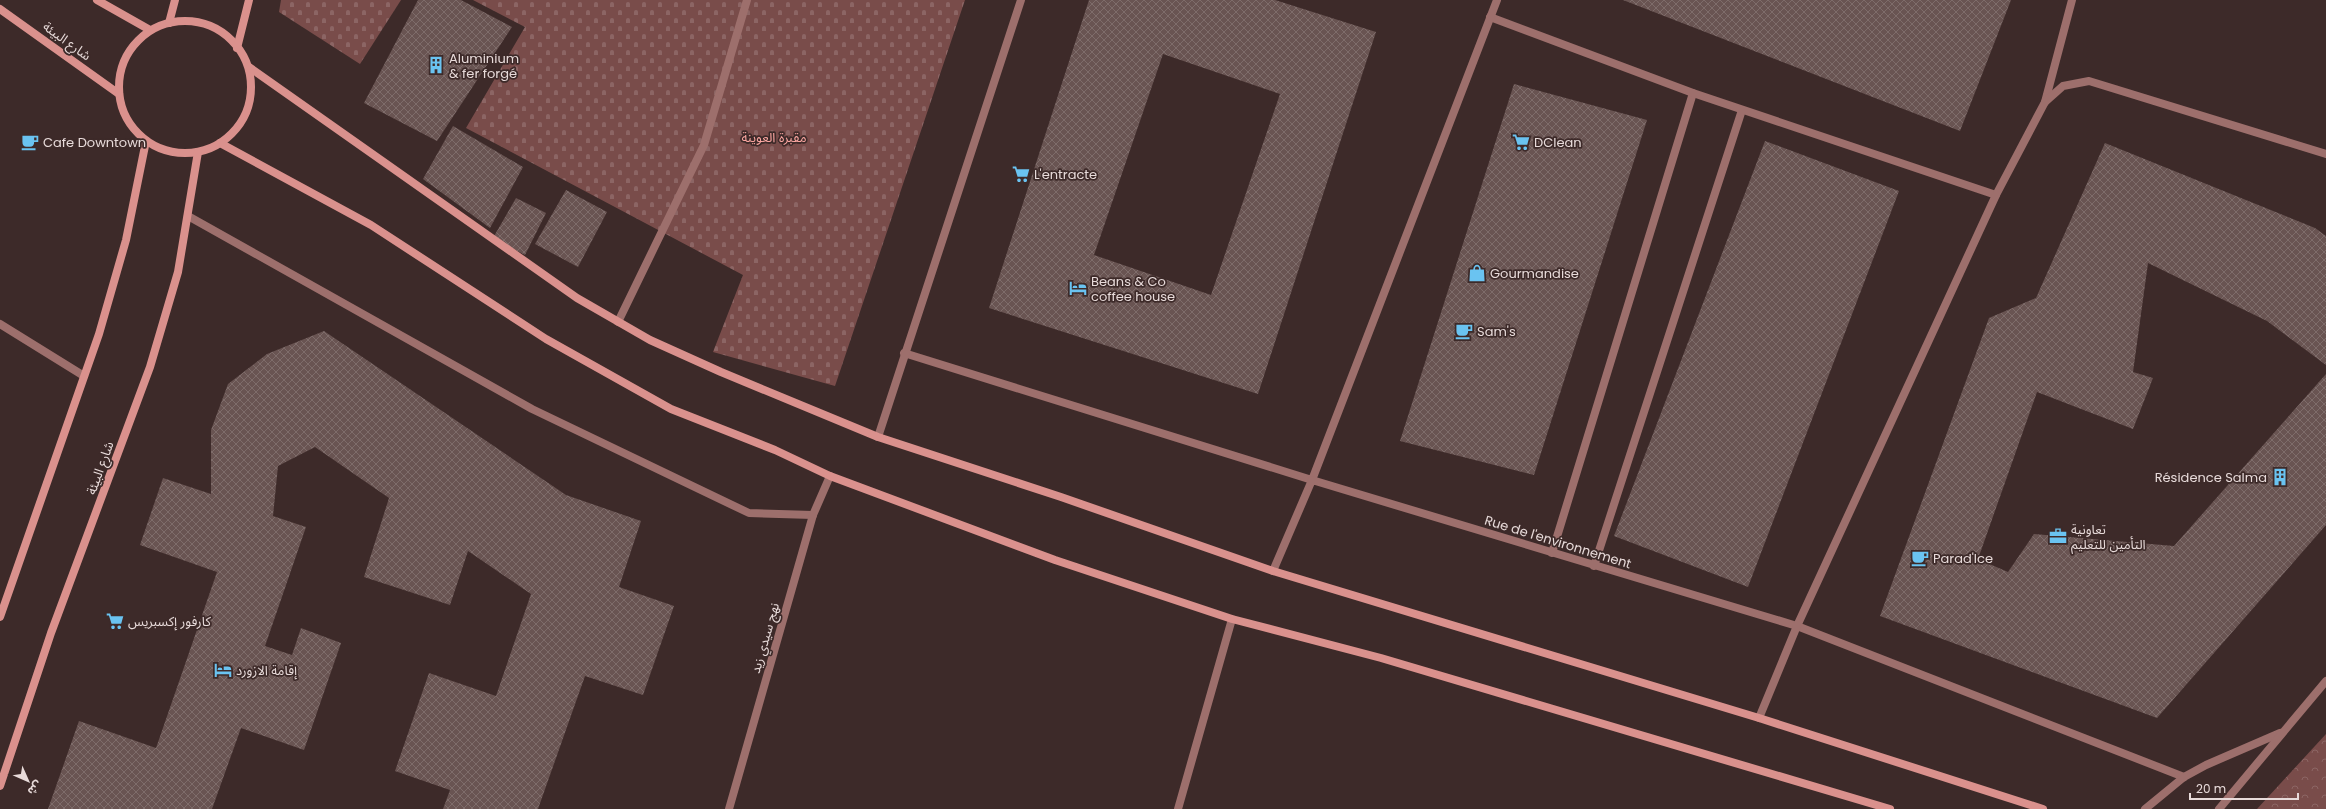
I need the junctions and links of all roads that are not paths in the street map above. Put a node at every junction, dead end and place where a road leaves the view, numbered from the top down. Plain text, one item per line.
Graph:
1 (97, 0) edge
2 (175, 0) edge
3 (249, 0) edge
4 (747, 0) edge
5 (1021, 0) edge
6 (1497, 0) edge
7 (2072, 0) edge
8 (0, 9) edge
9 (1490, 17) junction
10 (169, 23) junction
11 (150, 30) junction
12 (237, 48) junction
13 (249, 67) junction
14 (1693, 93) junction
15 (119, 94) junction
16 (2045, 102) junction
17 (1742, 110) junction
18 (146, 141) junction
19 (220, 143) junction
20 (198, 152) junction
21 (2326, 154) edge
22 (1996, 194) junction
23 (188, 216) junction
24 (618, 322) junction
25 (0, 324) edge
26 (904, 352) junction
27 (84, 376) junction
28 (878, 437) junction
29 (830, 476) junction
30 (1312, 480) junction
31 (813, 514) junction
32 (1552, 553) junction
33 (1594, 566) junction
34 (1273, 571) junction
35 (0, 617) edge
36 (1232, 619) junction
37 (1797, 626) junction
38 (2326, 681) edge
39 (1759, 718) junction
40 (2283, 732) junction
41 (2184, 777) junction
42 (0, 786) edge
43 (729, 809) edge
44 (1178, 809) edge
45 (1890, 809) edge
46 (2043, 809) edge
47 (2145, 809) edge
48 (2219, 809) edge

1 - 11 main road
2 - 10 main road
3 - 12 main road
4 - 24 street
5 - 26 street
6 - 9 street
7 - 16 street
8 - 15 main road, شارع البيئة
9 - 14 street
9 - 30 street
10 - 11 main road
10 - 12 main road
11 - 15 main road
12 - 13 main road
13 - 19 main road
13 - 24 main road
14 - 17 street
14 - 32 street
15 - 18 main road
16 - 21 street
16 - 22 street
17 - 22 street
17 - 33 street
18 - 20 main road
18 - 27 main road
19 - 20 main road
19 - 29 main road
20 - 23 main road, شارع البيئة
22 - 37 street
23 - 31 street
23 - 42 main road, شارع البيئة
24 - 28 main road
25 - 27 street
26 - 28 street
26 - 30 street, Rue de l'environnement
27 - 35 main road
28 - 34 main road
29 - 31 street, نهج سيدي زيد
29 - 36 main road
30 - 32 street, Rue de l'environnement
30 - 34 street
31 - 43 street, نهج سيدي زيد
32 - 33 street, Rue de l'environnement
33 - 37 street, Rue de l'environnement
34 - 39 main road
36 - 44 street
36 - 45 main road
37 - 39 street
37 - 41 street, Rue de l'environnement
38 - 40 street
39 - 46 main road
40 - 41 street
40 - 48 street
41 - 47 street

